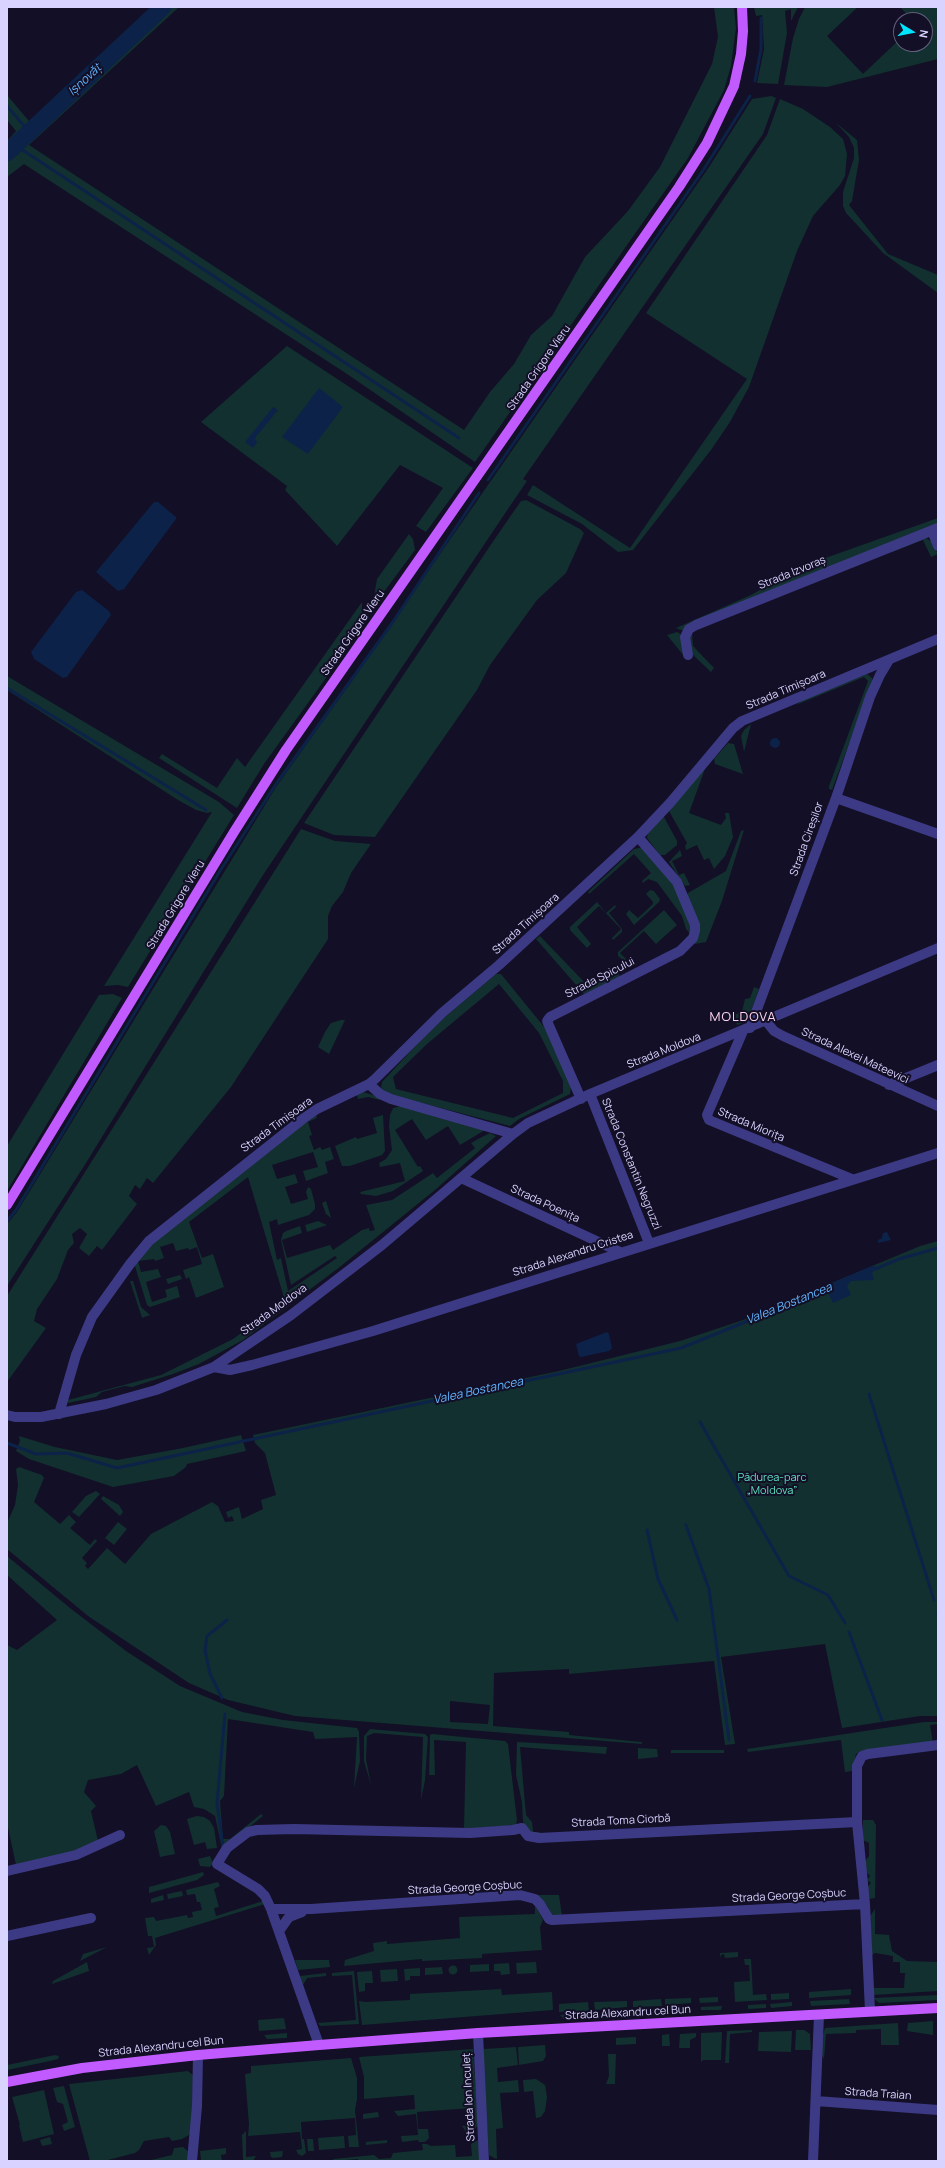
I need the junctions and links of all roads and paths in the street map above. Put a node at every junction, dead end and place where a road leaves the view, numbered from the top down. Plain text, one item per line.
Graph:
1 (742, 7) edge
2 (935, 530) edge
3 (938, 546) edge
4 (938, 639) edge
5 (688, 655) dead end
6 (889, 660) junction
7 (836, 798) junction
8 (938, 834) edge
9 (638, 837) junction
10 (938, 948) edge
11 (766, 1021) junction
12 (746, 1030) junction
13 (938, 1065) edge
14 (369, 1084) junction
15 (889, 1085) junction
16 (585, 1096) junction
17 (938, 1106) edge
18 (513, 1134) junction
19 (938, 1153) edge
20 (461, 1178) junction
21 (852, 1180) junction
22 (7, 1204) edge
23 (649, 1243) junction
24 (620, 1252) junction
25 (214, 1367) junction
26 (59, 1414) junction
27 (7, 1415) edge
28 (938, 1745) edge
29 (857, 1822) junction
30 (120, 1835) dead end
31 (7, 1871) edge
32 (865, 1904) junction
33 (271, 1909) junction
34 (311, 1909) junction
35 (91, 1918) dead end
36 (279, 1931) junction
37 (7, 1936) edge
38 (938, 2008) edge
39 (870, 2011) junction
40 (819, 2015) junction
41 (478, 2033) junction
42 (319, 2045) junction
43 (198, 2055) junction
44 (7, 2082) edge
45 (816, 2101) junction
46 (938, 2110) edge
47 (192, 2161) edge
48 (484, 2161) edge
49 (813, 2161) edge

1 - 22 main road, Strada Grigore Vieru
2 - 3 street, Strada Izvoraș
2 - 5 street, Strada Izvoraș
4 - 6 street, Strada Timișoara
6 - 7 street, Strada Cireșilor
6 - 9 street, Strada Timișoara
7 - 8 street
7 - 12 street, Strada Cireșilor
9 - 14 street, Strada Timișoara
9 - 16 street, Strada Spicului
10 - 11 street, Strada Moldova
11 - 12 street, Strada Moldova
11 - 15 street, Strada Alexei Mateevici
12 - 16 street, Strada Moldova
12 - 21 street, Strada Miorița
13 - 15 street
14 - 18 street
14 - 26 street, Strada Timișoara
15 - 17 street, Strada Alexei Mateevici
16 - 18 street, Strada Moldova
16 - 23 street, Strada Constantin Negruzzi
18 - 20 street, Strada Moldova
19 - 21 street, Strada Alexandru Cristea
20 - 24 street, Strada Poenița
20 - 25 street, Strada Moldova
21 - 23 street, Strada Alexandru Cristea
23 - 24 street, Strada Alexandru Cristea
24 - 25 street, Strada Alexandru Cristea
25 - 26 street, Strada Moldova
26 - 27 street, Strada Moldova
28 - 29 street
29 - 32 street
29 - 33 street, Strada Toma Ciorbă
30 - 31 street
32 - 34 street, Strada George Coșbuc
32 - 39 street
33 - 34 street, Strada George Coșbuc
33 - 36 street
34 - 36 street
35 - 37 street
36 - 42 street
38 - 39 main road, Strada Alexandru cel Bun
39 - 40 main road, Strada Alexandru cel Bun
40 - 41 main road, Strada Alexandru cel Bun
40 - 45 street
41 - 42 main road, Strada Alexandru cel Bun
41 - 48 street, Strada Ion Inculeț
42 - 43 main road, Strada Alexandru cel Bun
43 - 44 main road, Strada Alexandru cel Bun
43 - 47 street
45 - 46 street, Strada Traian
45 - 49 street

